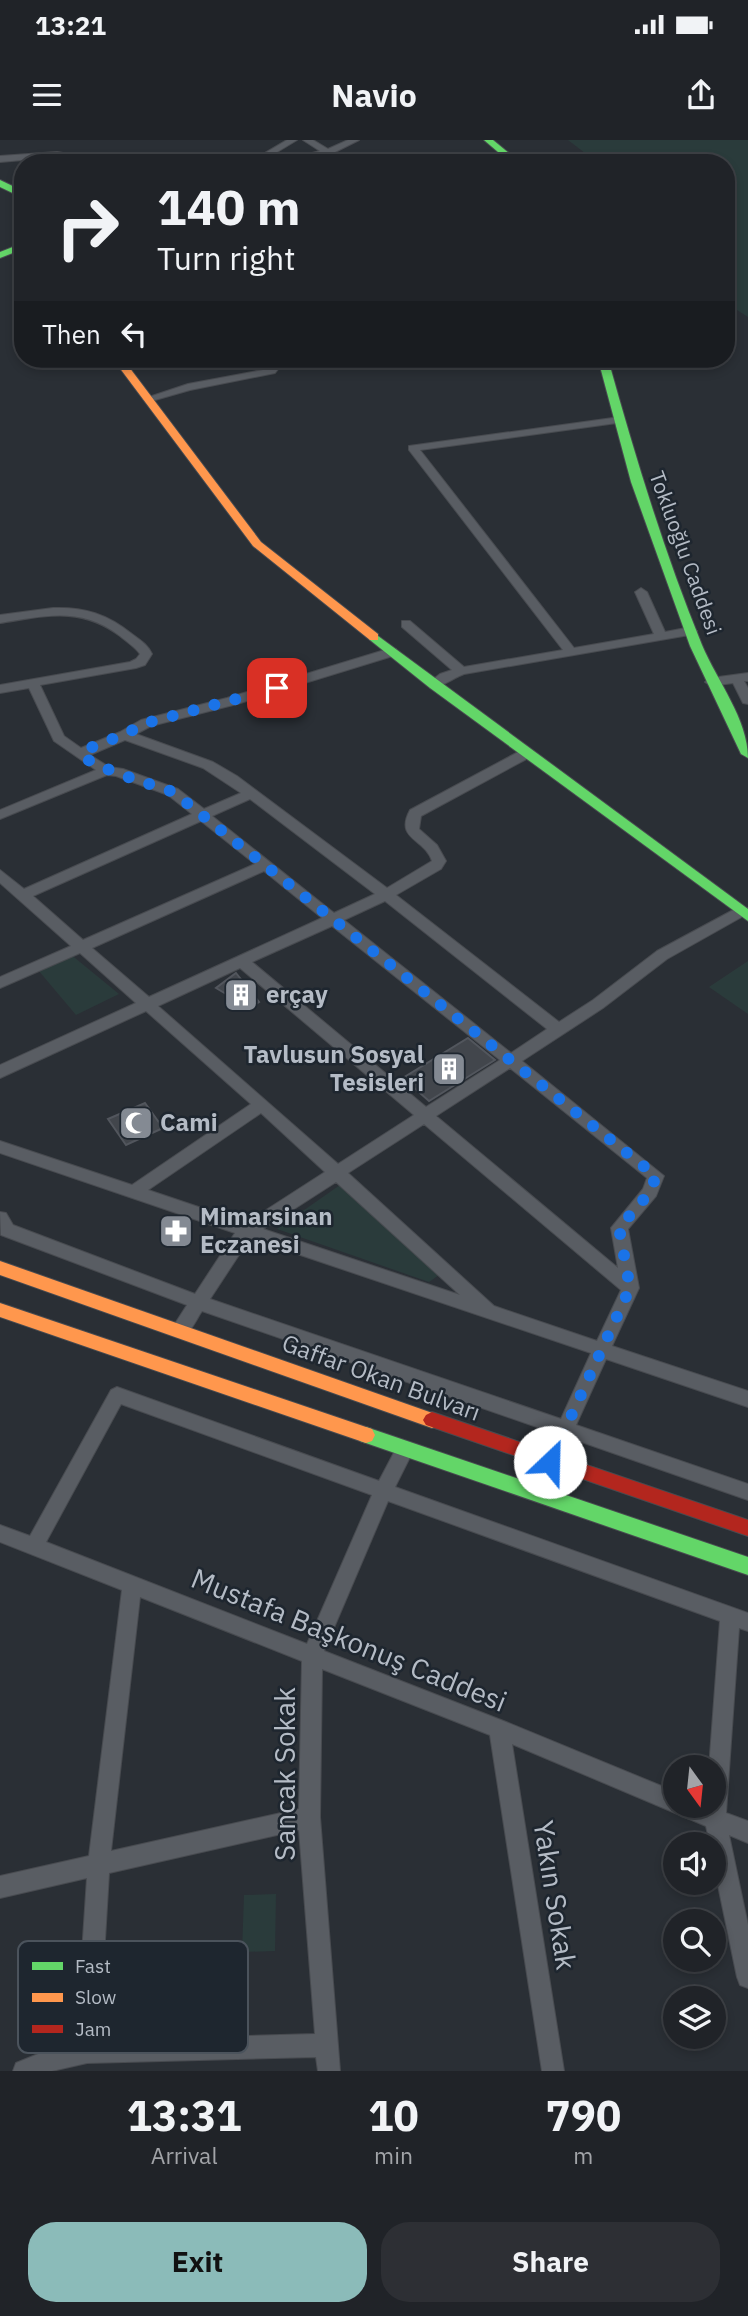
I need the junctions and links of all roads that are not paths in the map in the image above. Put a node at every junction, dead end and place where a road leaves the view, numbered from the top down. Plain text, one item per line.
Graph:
1 (293, 140) edge
2 (307, 140) edge
3 (355, 140) edge
4 (488, 140) edge
5 (70, 145) dead end
6 (281, 147) junction
7 (328, 152) junction
8 (78, 154) edge
9 (268, 154) edge
10 (280, 154) edge
11 (319, 154) edge
12 (506, 154) edge
13 (125, 368) edge
14 (274, 368) edge
15 (606, 368) edge
16 (148, 399) junction
17 (620, 419) junction
18 (641, 592) dead end
19 (0, 619) edge
20 (406, 624) dead end
21 (691, 631) junction
22 (661, 636) junction
23 (392, 652) junction
24 (571, 652) junction
25 (461, 671) junction
26 (742, 678) edge
27 (711, 682) junction
28 (33, 683) junction
29 (434, 685) junction
30 (0, 689) edge
31 (748, 700) edge
32 (125, 734) junction
33 (527, 754) junction
34 (748, 754) edge
35 (82, 755) junction
36 (106, 771) junction
37 (253, 793) junction
38 (0, 815) edge
39 (203, 815) junction
40 (266, 865) junction
41 (0, 875) edge
42 (23, 894) junction
43 (386, 895) junction
44 (744, 908) edge
45 (335, 918) junction
46 (82, 946) junction
47 (241, 961) junction
48 (0, 983) edge
49 (147, 1004) junction
50 (556, 1029) junction
51 (511, 1059) junction
52 (0, 1072) edge
53 (262, 1105) junction
54 (425, 1115) junction
55 (0, 1147) edge
56 (336, 1172) junction
57 (132, 1193) junction
58 (0, 1218) edge
59 (245, 1232) junction
60 (0, 1268) edge
61 (630, 1288) junction
62 (198, 1301) junction
63 (0, 1310) edge
64 (491, 1313) junction
65 (180, 1330) junction
66 (601, 1349) junction
67 (748, 1399) edge
68 (566, 1428) junction
69 (405, 1449) junction
70 (550, 1462) junction
71 (383, 1492) junction
72 (748, 1492) edge
73 (748, 1528) edge
74 (0, 1533) edge
75 (34, 1546) junction
76 (748, 1566) edge
77 (132, 1584) junction
78 (739, 1619) edge
79 (312, 1655) junction
80 (499, 1729) junction
81 (663, 1798) edge
82 (309, 1817) junction
83 (710, 1818) edge
84 (715, 1820) junction
85 (748, 1832) edge
86 (99, 1865) junction
87 (0, 1888) edge
88 (94, 1941) edge
89 (748, 1977) edge
90 (327, 2045) junction
91 (248, 2047) edge
92 (82, 2053) edge
93 (24, 2071) edge
94 (329, 2071) edge
95 (552, 2071) edge

1 - 6 street
2 - 7 street
3 - 7 street
4 - 12 main road
5 - 8 street
6 - 9 street
6 - 10 street
7 - 11 street
13 - 16 main road
14 - 16 street
15 - 17 main road, Tokluoğlu Caddesi
16 - 23 main road
17 - 21 main road, Tokluoğlu Caddesi
17 - 24 street
18 - 22 street
19 - 28 street
20 - 25 street
21 - 22 street
21 - 27 main road, Tokluoğlu Caddesi
22 - 24 street
23 - 29 main road
23 - 32 street
24 - 25 street
25 - 29 street
26 - 27 street
26 - 31 street
27 - 34 main road, Tokluoğlu Caddesi
28 - 30 street
28 - 35 street
29 - 33 main road
32 - 35 street
32 - 37 street
33 - 43 street
33 - 44 main road
35 - 36 street
36 - 38 street
36 - 39 street
37 - 39 street
37 - 43 street
39 - 40 street
39 - 42 street
40 - 45 street
40 - 46 street
41 - 42 street
42 - 46 street
43 - 45 street
43 - 50 street
44 - 50 street
45 - 47 street
45 - 51 street
46 - 48 street
46 - 49 street
47 - 49 street
47 - 54 street
49 - 52 street
49 - 53 street
50 - 51 street
51 - 54 street
51 - 61 street
53 - 56 street
53 - 57 street
54 - 56 street
54 - 61 street
55 - 57 street
56 - 59 street
56 - 64 street
57 - 59 street
58 - 62 street
59 - 62 street
59 - 64 street
60 - 65 main road, Gaffar Okan Bulvarı
61 - 66 street
62 - 65 street
62 - 68 street
63 - 69 main road
64 - 66 street
65 - 70 main road, Gaffar Okan Bulvarı
66 - 67 street
66 - 68 street
68 - 70 street
68 - 72 street
69 - 71 street, Sancak Sokak
69 - 76 main road
70 - 73 main road, Gaffar Okan Bulvarı
71 - 75 street
71 - 78 street
71 - 79 street, Sancak Sokak
74 - 75 street, Mustafa Başkonuş Caddesi
75 - 77 street, Mustafa Başkonuş Caddesi
77 - 79 street, Mustafa Başkonuş Caddesi
77 - 86 street
78 - 84 street
79 - 80 street, Mustafa Başkonuş Caddesi
79 - 82 street, Sancak Sokak
80 - 81 street, Mustafa Başkonuş Caddesi
80 - 95 street, Yakın Sokak
82 - 86 street
82 - 90 street, Sancak Sokak
83 - 84 street
84 - 85 street
84 - 89 street
86 - 87 street
86 - 88 street
90 - 91 street
90 - 94 street, Sancak Sokak
92 - 93 street

